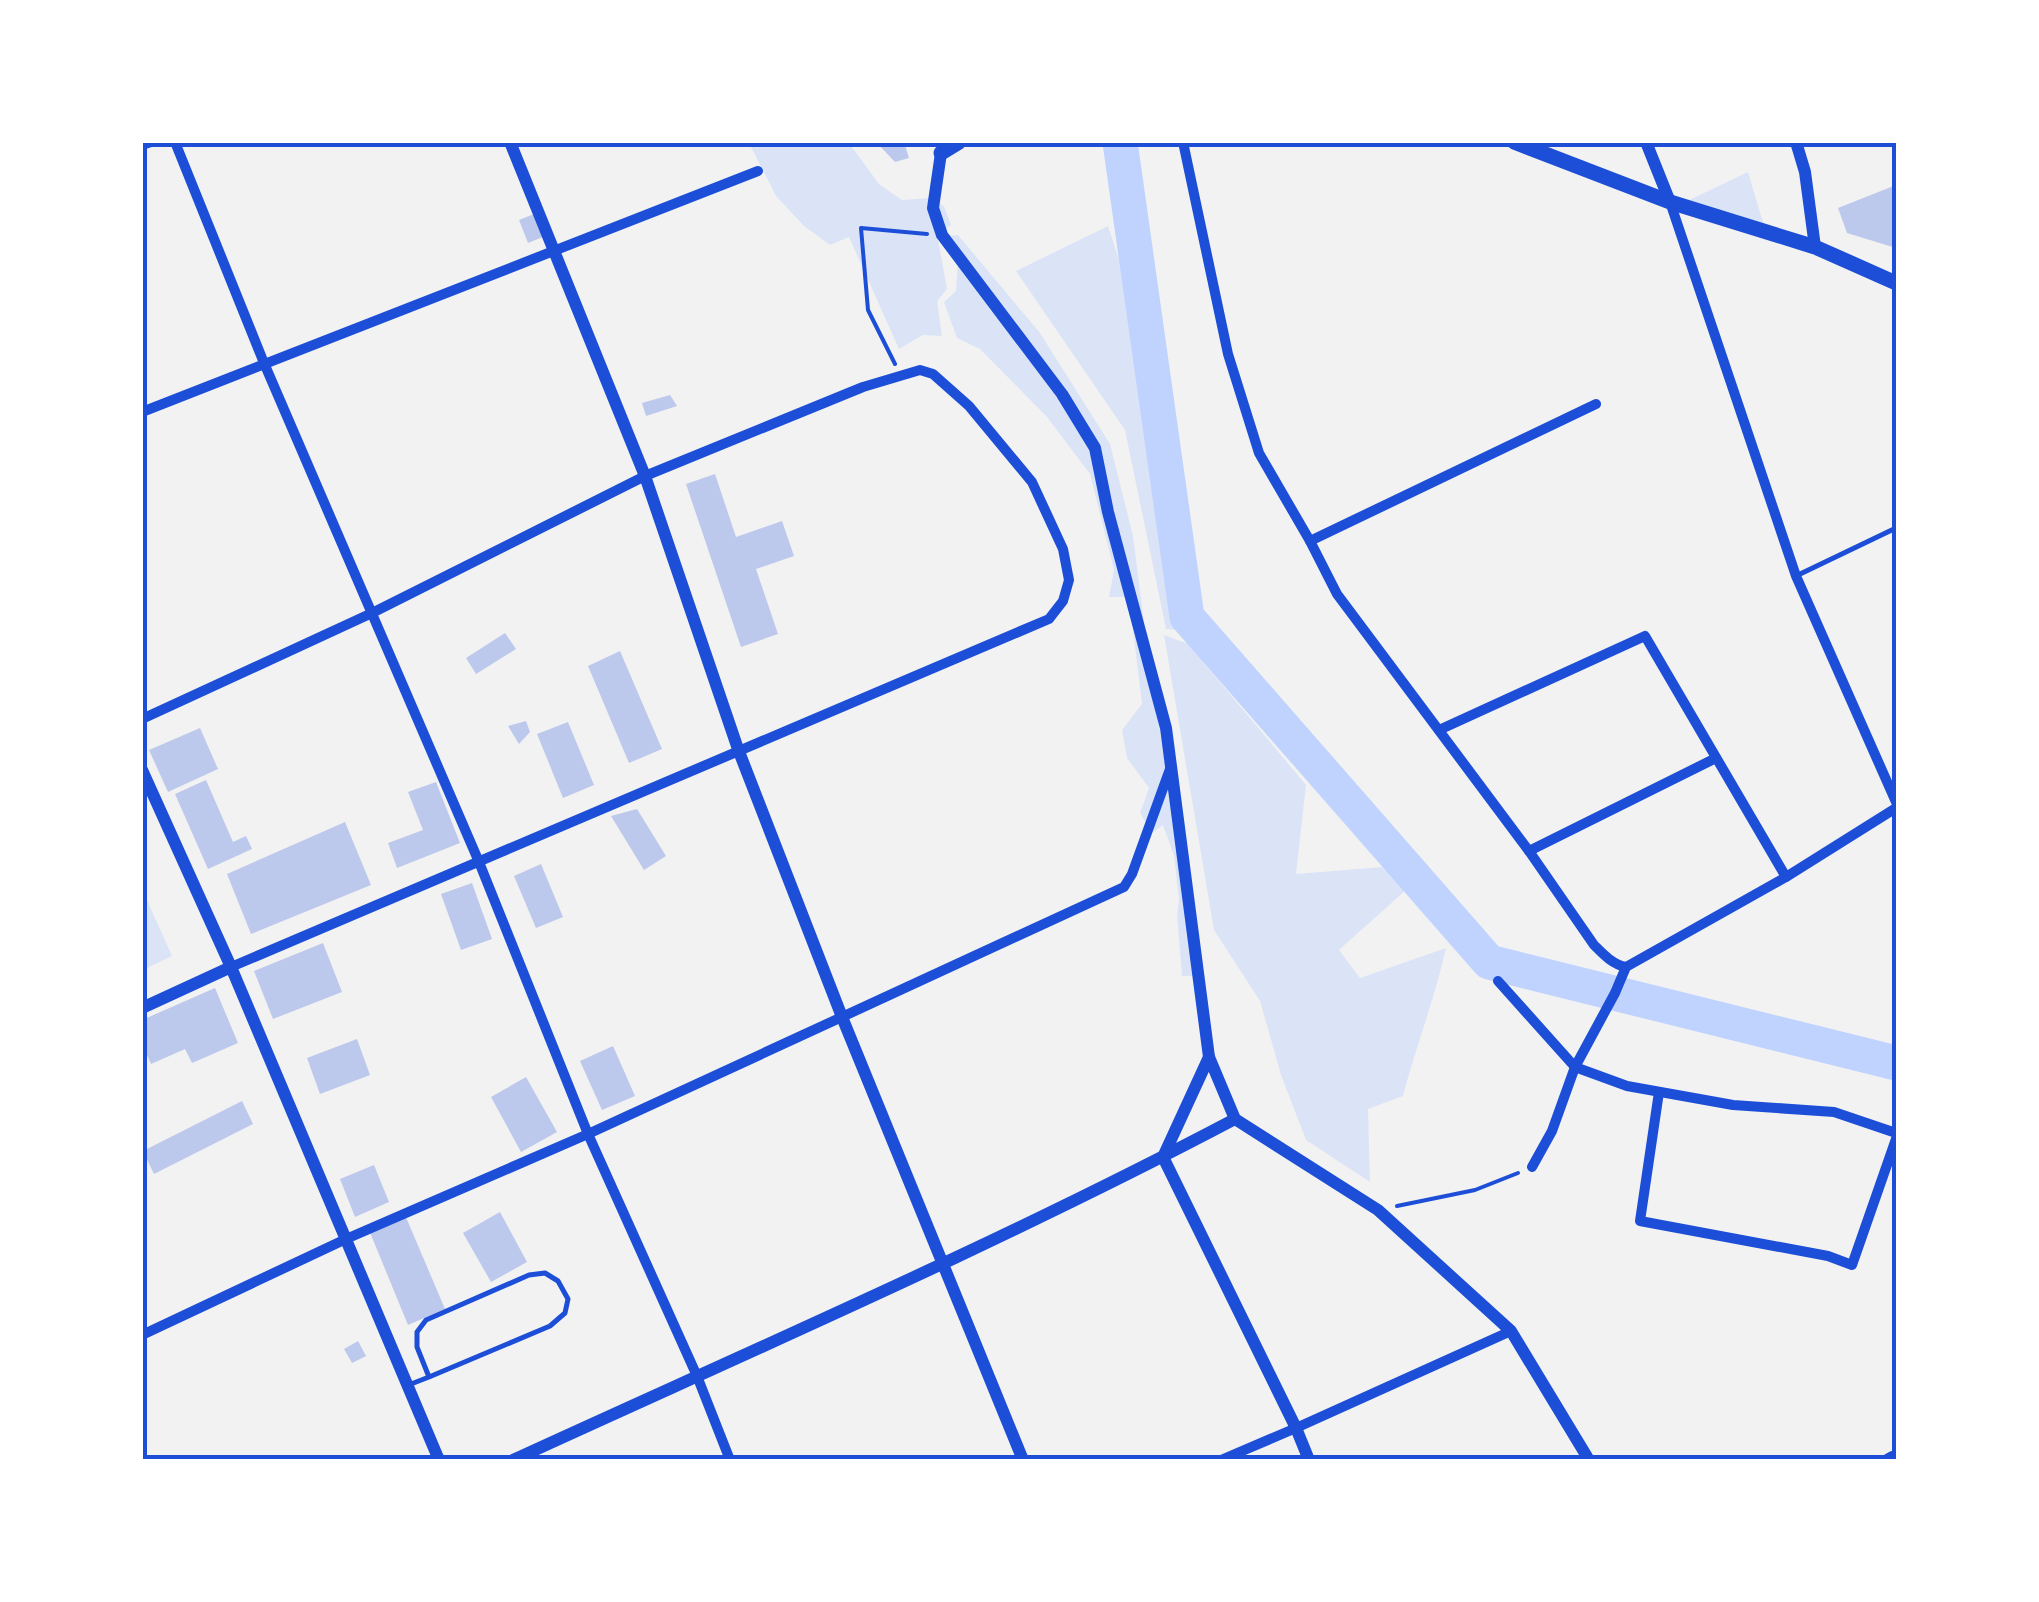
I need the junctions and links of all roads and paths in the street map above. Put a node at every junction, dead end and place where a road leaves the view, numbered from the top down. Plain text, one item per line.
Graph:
1 (151, 142) edge
2 (175, 142) edge
3 (510, 142) edge
4 (959, 142) edge
5 (1184, 142) edge
6 (1514, 142) edge
7 (1646, 142) edge
8 (1796, 142) edge
9 (142, 145) edge
10 (938, 148) edge
11 (758, 170) dead end
12 (1670, 202) junction
13 (942, 235) junction
14 (1815, 246) junction
15 (555, 251) junction
16 (1896, 284) edge
17 (893, 361) dead end
18 (264, 364) junction
19 (1596, 404) dead end
20 (142, 412) edge
21 (645, 476) junction
22 (1896, 528) edge
23 (1310, 542) junction
24 (1796, 576) junction
25 (372, 613) junction
26 (142, 719) edge
27 (1439, 730) junction
28 (738, 749) junction
29 (1716, 758) junction
30 (1171, 768) junction
31 (142, 770) edge
32 (1896, 805) edge
33 (1529, 851) junction
34 (478, 862) junction
35 (1786, 877) junction
36 (231, 967) junction
37 (1626, 967) junction
38 (1498, 982) dead end
39 (142, 1008) edge
40 (842, 1017) junction
41 (1209, 1057) junction
42 (1575, 1067) junction
43 (1659, 1092) junction
44 (1236, 1119) junction
45 (588, 1134) junction
46 (1896, 1136) edge
47 (1163, 1157) junction
48 (1532, 1167) joint
49 (1378, 1210) junction
50 (346, 1239) junction
51 (943, 1264) junction
52 (1511, 1331) junction
53 (142, 1335) edge
54 (696, 1376) junction
55 (429, 1377) junction
56 (408, 1386) junction
57 (1296, 1428) junction
58 (440, 1460) edge
59 (513, 1460) edge
60 (730, 1460) edge
61 (1023, 1460) edge
62 (1221, 1460) edge
63 (1309, 1460) edge
64 (1589, 1460) edge

1 - 9 street
2 - 18 street
3 - 15 street
4 - 10 main road
5 - 23 street
6 - 12 main road
7 - 12 street
8 - 14 street
10 - 13 street
11 - 15 street
12 - 14 main road
12 - 24 street
13 - 17 path
13 - 30 street
14 - 16 main road
15 - 18 street
15 - 21 street
18 - 20 street
18 - 25 street
19 - 23 street
21 - 25 street
21 - 28 street
21 - 28 street
22 - 24 lane
23 - 27 street
24 - 32 street
25 - 26 street
25 - 34 street
27 - 29 street
27 - 33 street
28 - 34 street
28 - 40 street
29 - 33 street
29 - 35 street
30 - 40 street
30 - 41 street
31 - 36 street
32 - 35 street
33 - 37 street
34 - 36 street
34 - 45 street
35 - 37 street
36 - 39 street
36 - 50 street
37 - 42 street
38 - 42 street
40 - 45 street
40 - 51 street
41 - 44 street
41 - 47 street
42 - 43 street
42 - 48 street
43 - 46 street
43 - 46 street
44 - 47 street
44 - 49 street
45 - 50 street
45 - 54 street
47 - 51 street
47 - 57 street
48 - 49 path
49 - 52 street
50 - 53 street
50 - 56 street
51 - 54 street
51 - 61 street
52 - 57 street
52 - 64 street
54 - 59 street
54 - 60 street
55 - 55 lane
55 - 56 lane
56 - 58 street
57 - 62 street
57 - 63 street

